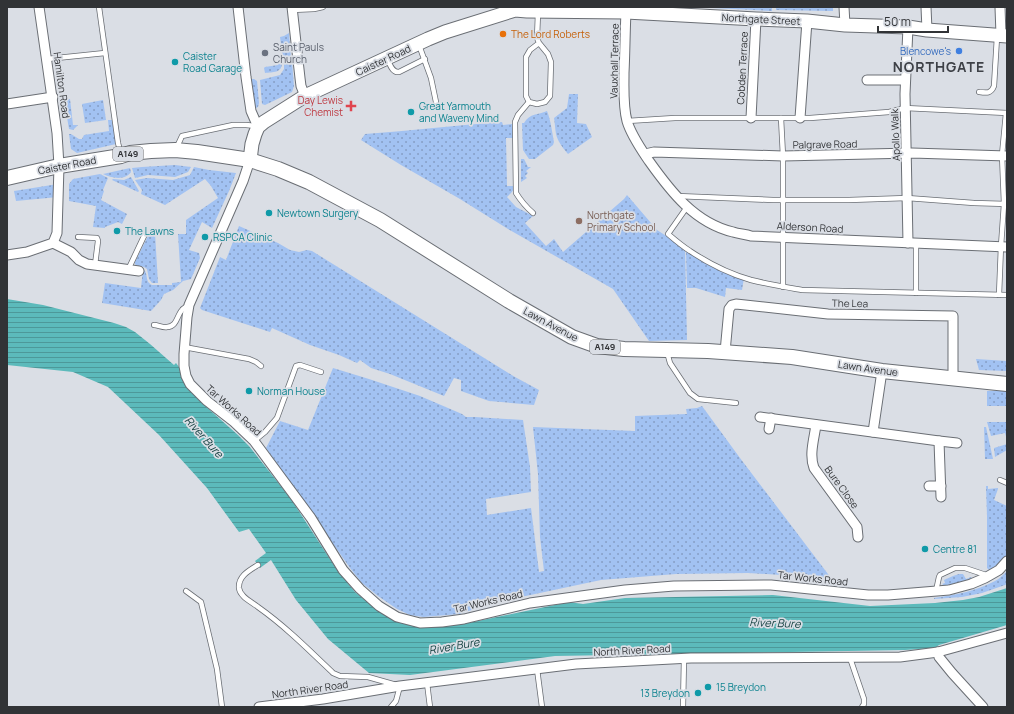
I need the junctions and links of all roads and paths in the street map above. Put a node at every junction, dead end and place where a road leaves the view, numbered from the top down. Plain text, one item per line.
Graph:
1 (39, 7) edge
2 (99, 7) edge
3 (238, 7) edge
4 (322, 7) edge
5 (844, 7) edge
6 (926, 7) edge
7 (1000, 7) edge
8 (516, 8) edge
9 (292, 9) edge
10 (539, 11) junction
11 (626, 12) junction
12 (756, 19) junction
13 (806, 21) junction
14 (844, 25) junction
15 (908, 27) junction
16 (927, 30) junction
17 (1002, 35) edge
18 (419, 43) junction
19 (539, 43) junction
20 (105, 53) junction
21 (47, 59) junction
22 (387, 59) junction
23 (424, 59) junction
24 (867, 80) dead end
25 (905, 80) junction
26 (979, 92) dead end
27 (305, 96) junction
28 (53, 97) junction
29 (436, 102) dead end
30 (529, 102) junction
31 (7, 104) edge
32 (905, 108) junction
33 (1006, 113) edge
34 (751, 118) junction
35 (781, 118) junction
36 (800, 118) junction
37 (627, 121) junction
38 (258, 126) junction
39 (175, 150) junction
40 (906, 153) junction
41 (645, 154) junction
42 (1004, 155) edge
43 (121, 156) junction
44 (783, 156) junction
45 (250, 160) junction
46 (59, 166) junction
47 (7, 178) edge
48 (676, 196) junction
49 (907, 198) junction
50 (783, 200) junction
51 (1005, 204) edge
52 (687, 207) junction
53 (533, 213) dead end
54 (145, 234) dead end
55 (78, 237) dead end
56 (784, 237) junction
57 (53, 243) junction
58 (912, 243) junction
59 (1004, 247) edge
60 (7, 255) edge
61 (95, 265) junction
62 (128, 270) junction
63 (139, 271) dead end
64 (784, 287) junction
65 (916, 293) junction
66 (999, 295) junction
67 (1007, 296) edge
68 (189, 305) junction
69 (154, 324) dead end
70 (184, 347) junction
71 (666, 350) junction
72 (725, 352) junction
73 (261, 366) dead end
74 (882, 371) junction
75 (321, 372) dead end
76 (953, 378) junction
77 (1007, 384) edge
78 (736, 403) dead end
79 (760, 417) dead end
80 (771, 418) junction
81 (816, 425) junction
82 (769, 429) dead end
83 (873, 432) junction
84 (254, 441) junction
85 (940, 441) junction
86 (957, 443) dead end
87 (1000, 480) dead end
88 (1007, 483) edge
89 (929, 486) dead end
90 (941, 486) junction
91 (941, 497) dead end
92 (858, 536) dead end
93 (1007, 561) edge
94 (258, 565) dead end
95 (989, 576) junction
96 (186, 591) dead end
97 (936, 591) junction
98 (1007, 632) edge
99 (938, 652) junction
100 (684, 658) junction
101 (850, 658) junction
102 (537, 668) junction
103 (426, 682) junction
104 (400, 686) junction
105 (324, 703) edge
106 (222, 707) edge
107 (259, 707) edge
108 (391, 707) edge
109 (430, 707) edge
110 (542, 707) edge
111 (683, 707) edge
112 (862, 707) edge
113 (983, 707) edge

1 - 21 street, Hamilton Road
2 - 20 lane
3 - 38 street
4 - 9 lane
5 - 14 street
6 - 16 street
7 - 17 street
8 - 10 street, Northgate Street
8 - 18 street, Caister Road
9 - 27 street
10 - 11 street, Northgate Street
10 - 19 lane
11 - 12 street, Northgate Street
11 - 37 street, Vauxhall Terrace
12 - 13 street, Northgate Street
12 - 34 street, Cobden Terrace
13 - 14 street, Northgate Street
13 - 36 street
14 - 15 street, Northgate Street
15 - 16 street, Northgate Street
15 - 25 street, Apollo Walk
16 - 17 street, Northgate Street
17 - 26 lane
18 - 22 street, Caister Road
18 - 23 lane
19 - 30 lane
19 - 30 lane
20 - 21 lane
20 - 43 lane
21 - 28 street, Hamilton Road
22 - 23 lane
22 - 27 street, Caister Road
23 - 29 lane
24 - 25 street
25 - 32 street, Apollo Walk
27 - 38 street, Caister Road
28 - 31 street
28 - 46 street, Hamilton Road
30 - 53 lane
32 - 33 lane
32 - 36 lane
32 - 40 street, Apollo Walk
33 - 42 lane
34 - 35 lane
34 - 37 lane
35 - 36 lane
35 - 44 lane
37 - 41 street, Vauxhall Terrace
38 - 39 lane
38 - 45 street
39 - 43 main road, Caister Road / A149
39 - 45 main road, Caister Road / A149
40 - 42 street, Palgrave Road
40 - 44 street, Palgrave Road
40 - 49 street, Apollo Walk
41 - 44 street, Palgrave Road
41 - 48 street, Alderson Road
42 - 51 lane
43 - 46 main road, Caister Road / A149
44 - 50 lane
45 - 68 street, Tar Works Road
45 - 71 main road, Lawn Avenue / A149
46 - 47 main road, Caister Road / A149
46 - 57 street, Hamilton Road
48 - 50 lane
48 - 52 street, Alderson Road
49 - 50 lane
49 - 51 lane
49 - 58 street, Apollo Walk
50 - 56 lane
51 - 59 lane
52 - 56 street, Alderson Road
52 - 64 lane
54 - 62 lane
55 - 61 lane
56 - 58 street, Alderson Road
56 - 64 lane
57 - 60 street
57 - 61 street
58 - 59 street, Alderson Road
58 - 65 lane
59 - 66 lane
61 - 62 street
62 - 63 street
64 - 65 lane
65 - 66 lane
66 - 67 lane
68 - 69 lane
68 - 70 street, Tar Works Road
70 - 73 lane
70 - 84 street, Tar Works Road
71 - 72 main road, Lawn Avenue / A149
71 - 78 lane
72 - 74 main road, Lawn Avenue / A149
72 - 76 street, The Lea
74 - 76 main road, Lawn Avenue / A149
74 - 83 street
75 - 84 lane
76 - 77 main road, Lawn Avenue / A149
79 - 80 street
80 - 81 street
80 - 82 street
81 - 83 street
81 - 92 street, Bure Close
83 - 85 street
84 - 97 street, Tar Works Road
85 - 86 street
85 - 90 street
87 - 88 lane
89 - 90 street
90 - 91 street
93 - 95 street, Tar Works Road
94 - 104 lane
95 - 97 street, Tar Works Road
95 - 97 lane
96 - 106 lane
98 - 99 street, North River Road
99 - 101 street, North River Road
99 - 113 street
100 - 101 street, North River Road
100 - 102 street, North River Road
100 - 111 lane
101 - 112 lane
102 - 103 street, North River Road
102 - 110 lane
103 - 104 street, North River Road
103 - 109 lane
104 - 105 street, North River Road
104 - 108 lane
105 - 107 street, North River Road

